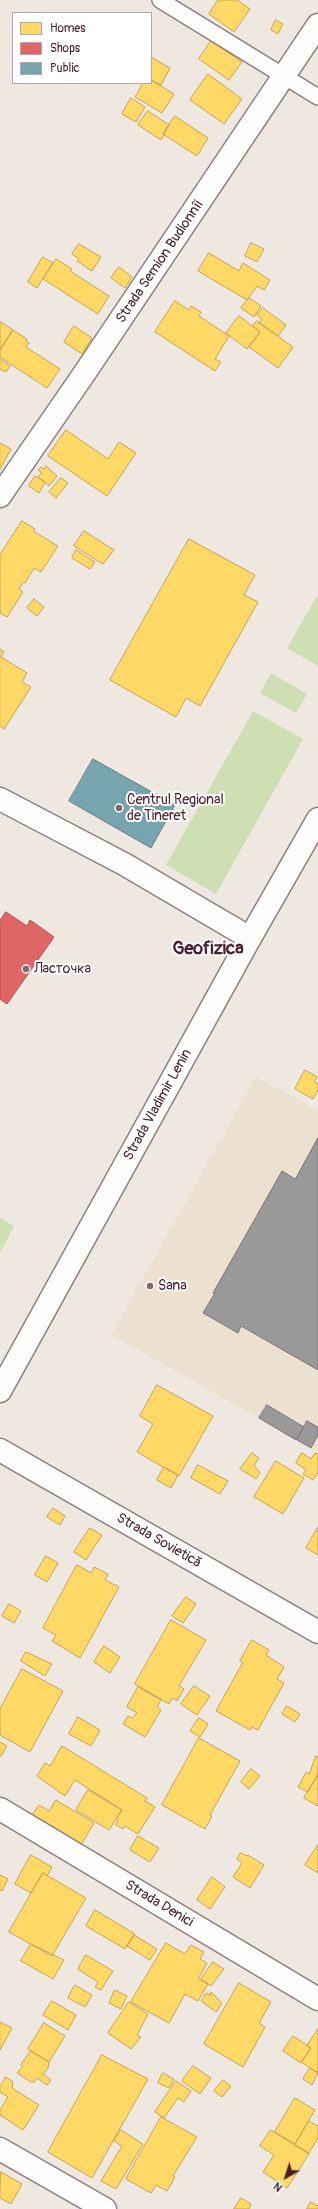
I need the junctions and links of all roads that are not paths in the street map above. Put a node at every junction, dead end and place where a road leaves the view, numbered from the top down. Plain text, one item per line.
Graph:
1 (160, 0) edge
2 (318, 25) edge
3 (285, 75) junction
4 (318, 97) edge
5 (0, 496) edge
6 (0, 799) edge
7 (318, 819) edge
8 (250, 938) junction
9 (0, 1392) edge
10 (0, 1450) edge
11 (318, 1632) edge
12 (0, 1809) edge
13 (318, 1999) edge
14 (0, 2149) edge
15 (105, 2209) edge

1 - 3 lane
2 - 3 street, Strada Semion Budionnîi
3 - 4 lane
3 - 5 street, Strada Semion Budionnîi
6 - 8 street
7 - 8 street, Strada Vladimir Lenin
8 - 9 street, Strada Vladimir Lenin
10 - 11 street, Strada Sovietică
12 - 13 street, Strada Denici
14 - 15 street

